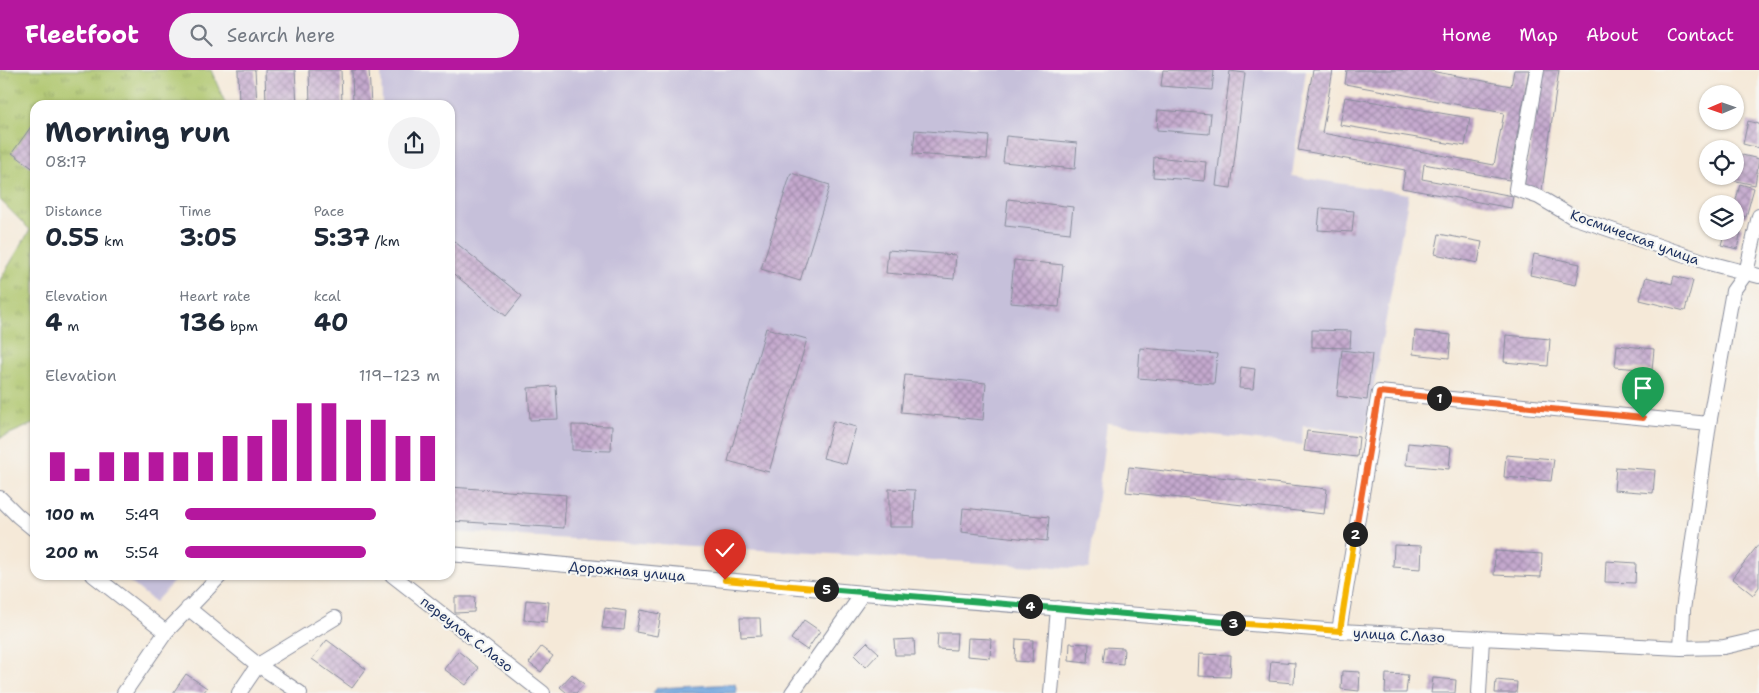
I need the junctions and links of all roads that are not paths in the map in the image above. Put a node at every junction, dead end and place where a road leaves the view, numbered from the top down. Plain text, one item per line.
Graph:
1 (1537, 70) edge
2 (1759, 216) edge
3 (1752, 275) edge
4 (1708, 424) junction
5 (0, 498) edge
6 (30, 526) edge
7 (455, 554) edge
8 (99, 580) edge
9 (216, 580) edge
10 (398, 580) edge
11 (863, 593) junction
12 (188, 608) junction
13 (1058, 608) junction
14 (334, 618) dead end
15 (1340, 631) junction
16 (166, 632) junction
17 (1759, 639) edge
18 (1482, 640) junction
19 (1681, 648) junction
20 (258, 664) junction
21 (124, 693) edge
22 (239, 693) edge
23 (300, 693) edge
24 (543, 693) edge
25 (792, 693) edge
26 (1051, 693) edge
27 (1479, 693) edge

1 - 3 street, Космическая улица
2 - 3 street
3 - 4 street
4 - 15 street
4 - 19 street
5 - 6 street
7 - 11 street, Дорожная улица
8 - 16 street
9 - 12 street
10 - 24 street, переулок С.Лазо
11 - 13 street, улица С.Лазо
11 - 25 street
12 - 16 street
12 - 20 street
13 - 15 street, улица С.Лазо
13 - 26 street
14 - 20 street
15 - 18 street, улица С.Лазо
16 - 21 street
17 - 19 street, улица С.Лазо
18 - 19 street, улица С.Лазо
18 - 27 street
20 - 22 street
20 - 23 street

